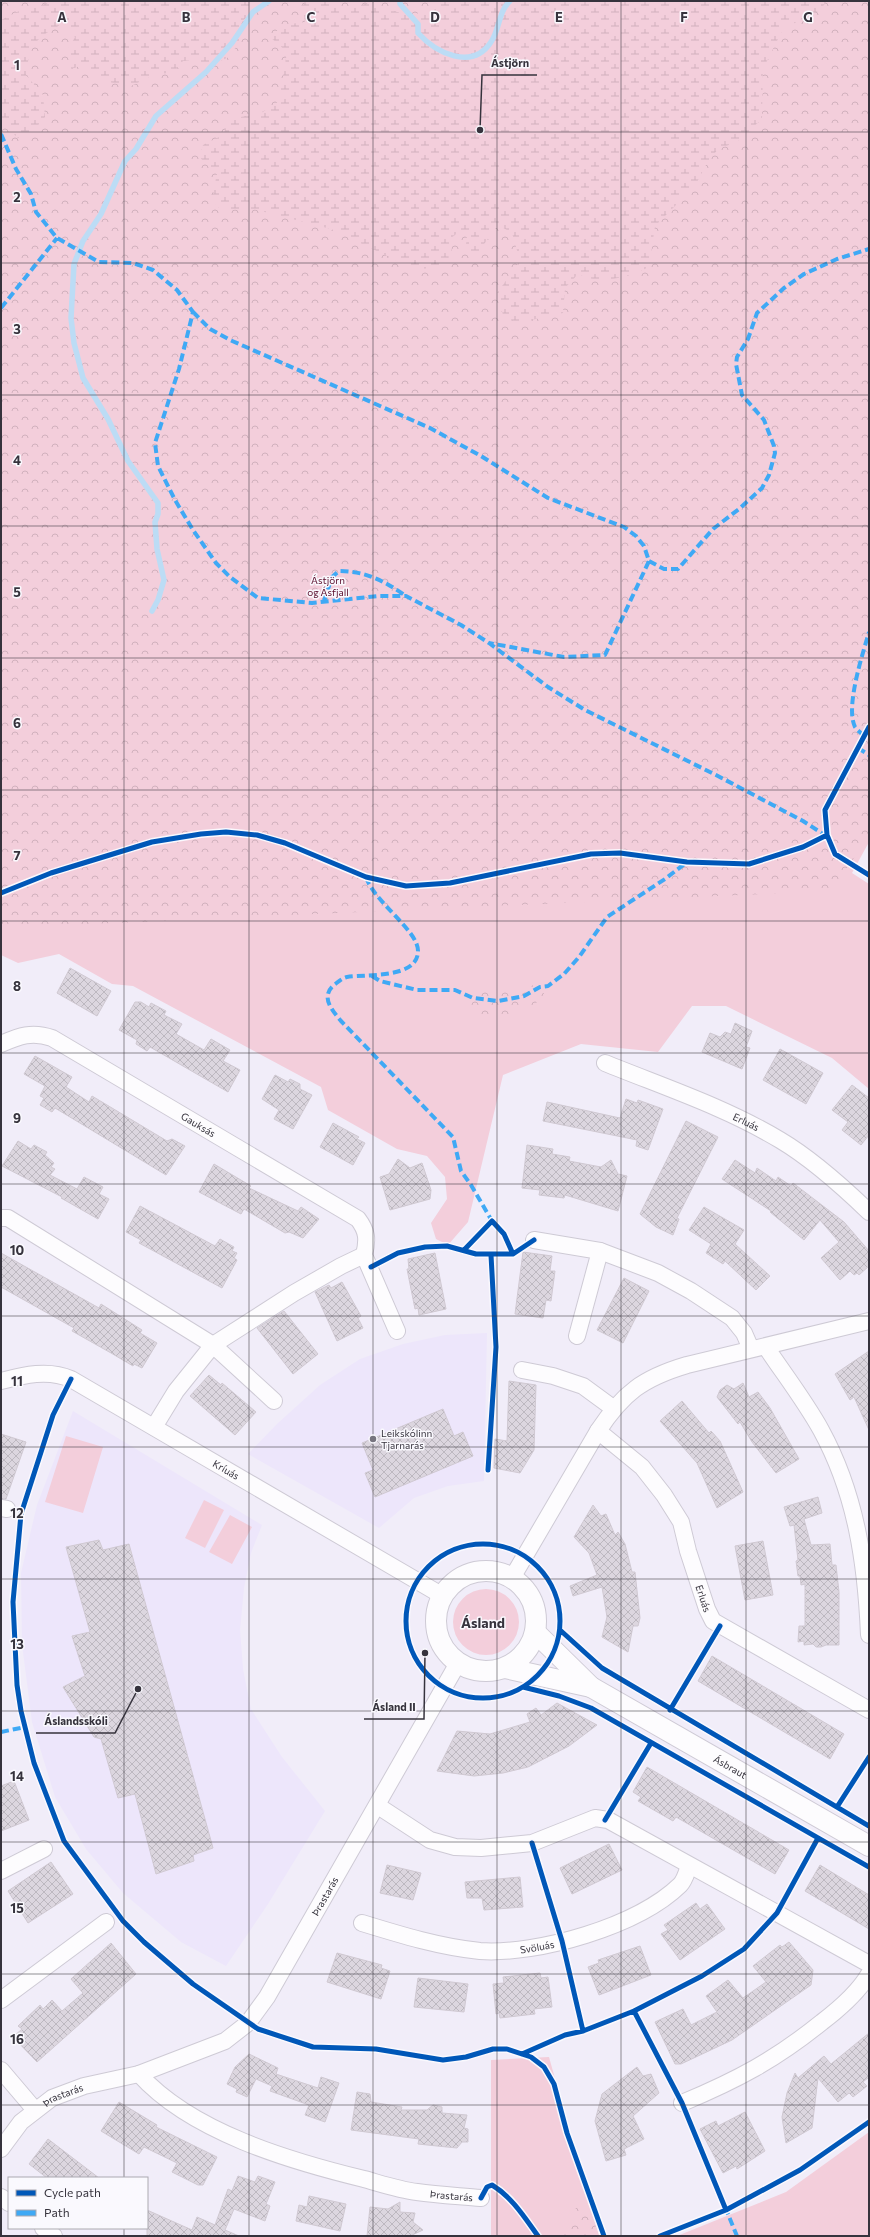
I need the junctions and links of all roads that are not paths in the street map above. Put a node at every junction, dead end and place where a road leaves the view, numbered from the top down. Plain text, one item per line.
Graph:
1 (1, 1044) edge
2 (605, 1063) dead end
3 (869, 1212) edge
4 (1, 1218) edge
5 (534, 1240) dead end
6 (600, 1251) junction
7 (364, 1254) junction
8 (869, 1321) edge
9 (397, 1331) dead end
10 (577, 1336) dead end
11 (213, 1345) junction
12 (758, 1348) junction
13 (522, 1370) dead end
14 (1, 1381) edge
15 (274, 1401) dead end
16 (613, 1408) junction
17 (154, 1427) junction
18 (598, 1431) junction
19 (512, 1578) junction
20 (443, 1596) junction
21 (535, 1632) junction
22 (869, 1635) edge
23 (458, 1663) junction
24 (505, 1668) junction
25 (591, 1687) junction
26 (869, 1710) edge
27 (378, 1806) junction
28 (869, 1846) edge
29 (44, 1850) dead end
30 (689, 1866) junction
31 (1, 1871) edge
32 (106, 1922) dead end
33 (362, 1923) dead end
34 (869, 1964) edge
35 (869, 1974) edge
36 (1, 2000) edge
37 (1, 2070) edge
38 (139, 2074) junction
39 (682, 2103) dead end
40 (35, 2110) junction
41 (1, 2149) edge
42 (481, 2198) dead end
43 (44, 2229) edge
44 (54, 2236) edge

1 - 7 street, Gauksás
2 - 3 street, Erluás
4 - 11 street
5 - 6 street
6 - 10 street
6 - 12 street
7 - 9 street
7 - 11 street
8 - 12 street
11 - 15 street
11 - 17 street
12 - 16 street
12 - 22 street
13 - 16 street
14 - 17 street, Kríuás
16 - 18 street
17 - 20 street, Kríuás
18 - 19 street
18 - 26 street, Erluás
19 - 20 street
19 - 21 street
20 - 23 street
21 - 24 street
21 - 25 street, Ásbraut
23 - 24 street
23 - 27 street, Þrastarás
24 - 25 street, Ásbraut
25 - 28 street, Ásbraut
27 - 30 street
27 - 38 street, Þrastarás
29 - 31 street
30 - 33 street, Svöluás
30 - 34 street
32 - 36 street
35 - 39 street
37 - 40 street, Þrastarás
38 - 40 street, Þrastarás
38 - 42 street, Þrastarás
40 - 41 street, Þrastarás
43 - 44 street

